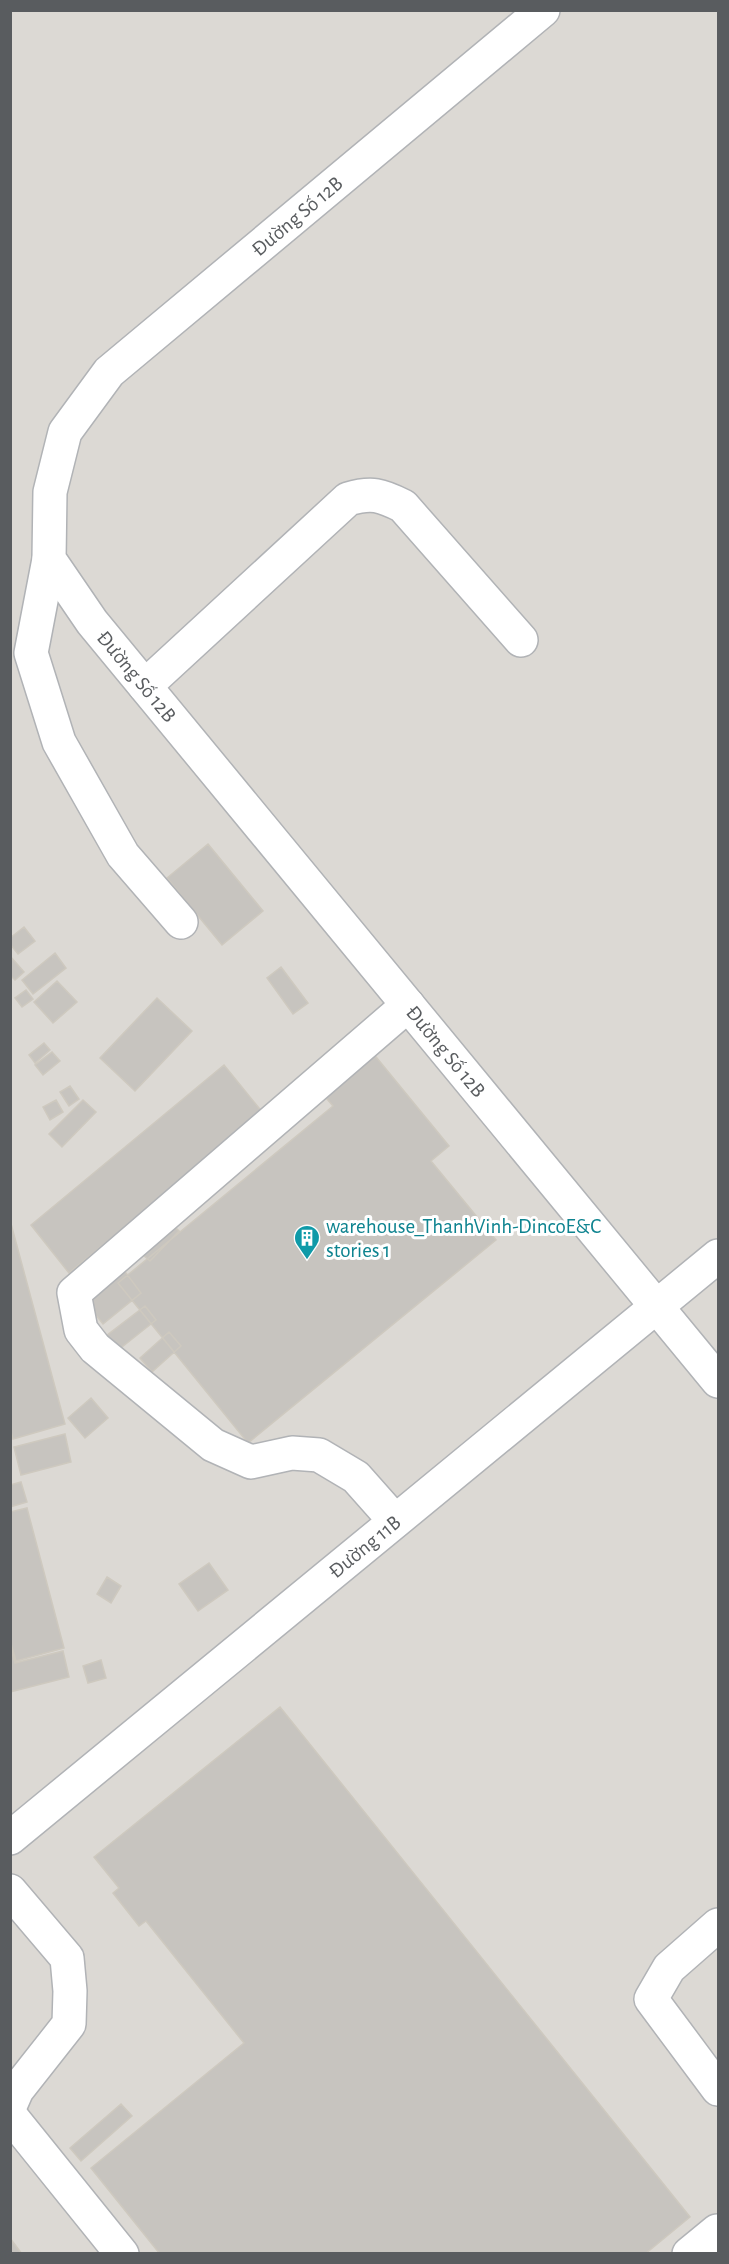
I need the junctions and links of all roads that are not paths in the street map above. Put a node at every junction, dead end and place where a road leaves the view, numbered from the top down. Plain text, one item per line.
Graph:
1 (543, 10) edge
2 (49, 560) junction
3 (521, 640) dead end
4 (145, 686) junction
5 (181, 922) dead end
6 (408, 1005) junction
7 (718, 1256) edge
8 (657, 1306) junction
9 (718, 1381) edge
10 (395, 1521) junction
11 (10, 1838) edge
12 (10, 1891) edge
13 (718, 1925) edge
14 (718, 2089) edge
15 (10, 2106) edge
16 (10, 2115) edge
17 (717, 2231) dead end
18 (122, 2253) edge
19 (689, 2253) edge

1 - 2 street, Đường Số 12B
2 - 4 street, Đường Số 12B
2 - 5 street
3 - 4 street
4 - 6 street, Đường Số 12B
6 - 8 street, Đường Số 12B
6 - 10 street
7 - 8 street, Đường 11B
8 - 9 street, Đường Số 12B
8 - 10 street, Đường 11B
10 - 11 street, Đường 11B
12 - 15 street
13 - 14 street
16 - 18 street
17 - 19 street

